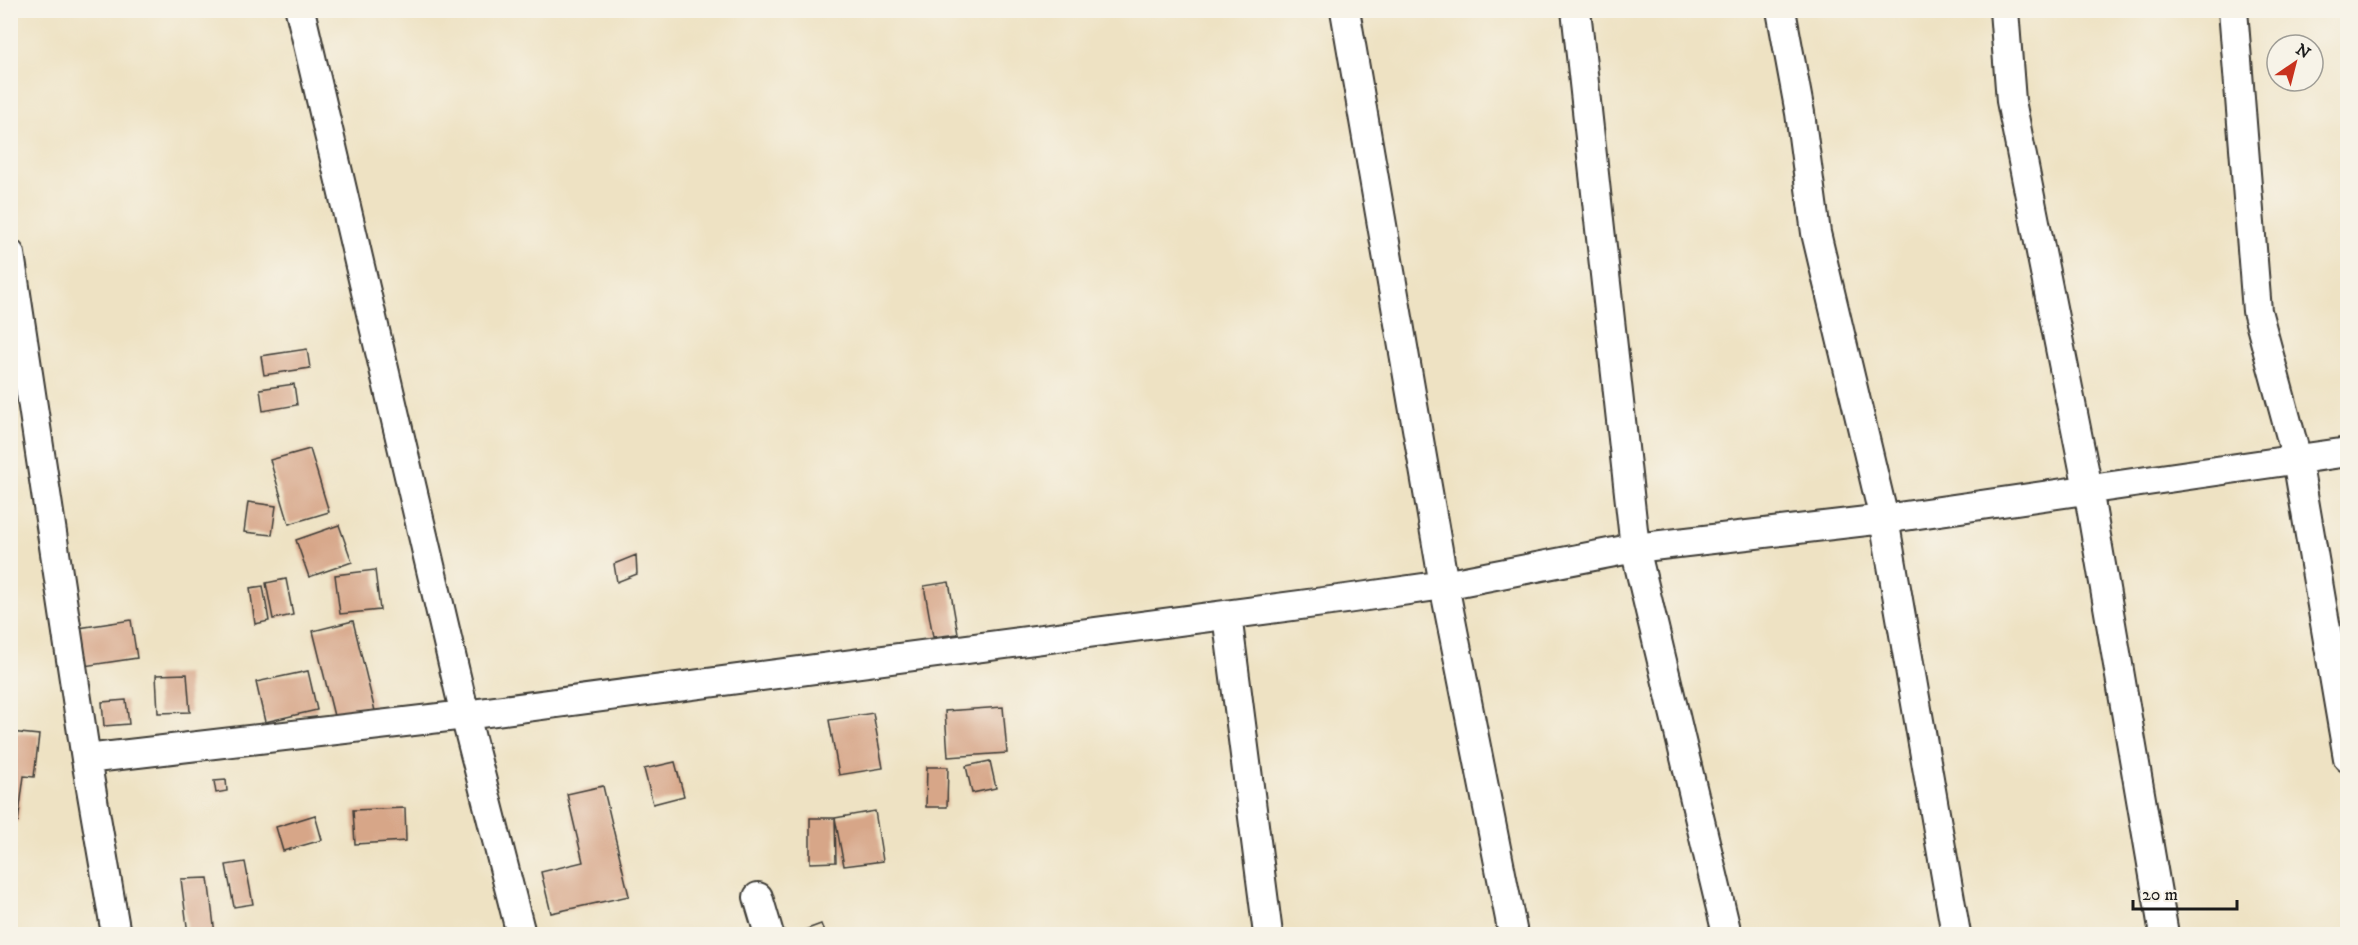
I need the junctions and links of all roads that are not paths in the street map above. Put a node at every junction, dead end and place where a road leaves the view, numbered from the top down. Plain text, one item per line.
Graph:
1 (300, 10) edge
2 (1345, 10) edge
3 (1576, 10) edge
4 (1781, 10) edge
5 (2004, 10) edge
6 (2233, 10) edge
7 (10, 254) edge
8 (2348, 452) edge
9 (2297, 459) junction
10 (2088, 489) junction
11 (1884, 519) junction
12 (1635, 548) junction
13 (1444, 585) junction
14 (1227, 615) junction
15 (465, 715) junction
16 (2348, 758) edge
17 (86, 759) junction
18 (758, 897) dead end
19 (116, 934) edge
20 (520, 934) edge
21 (769, 934) edge
22 (1268, 934) edge
23 (1513, 934) edge
24 (1727, 934) edge
25 (1956, 934) edge
26 (2164, 934) edge

1 - 15 street
2 - 13 street
3 - 12 street
4 - 11 street
5 - 10 street
6 - 9 street
7 - 17 street
8 - 9 street
9 - 10 street
9 - 16 street
10 - 11 street
10 - 26 street
11 - 12 street
11 - 25 street
12 - 13 street
12 - 24 street
13 - 14 street
13 - 23 street
14 - 15 street
14 - 22 street
15 - 17 street
15 - 20 street
17 - 19 street
18 - 21 street

